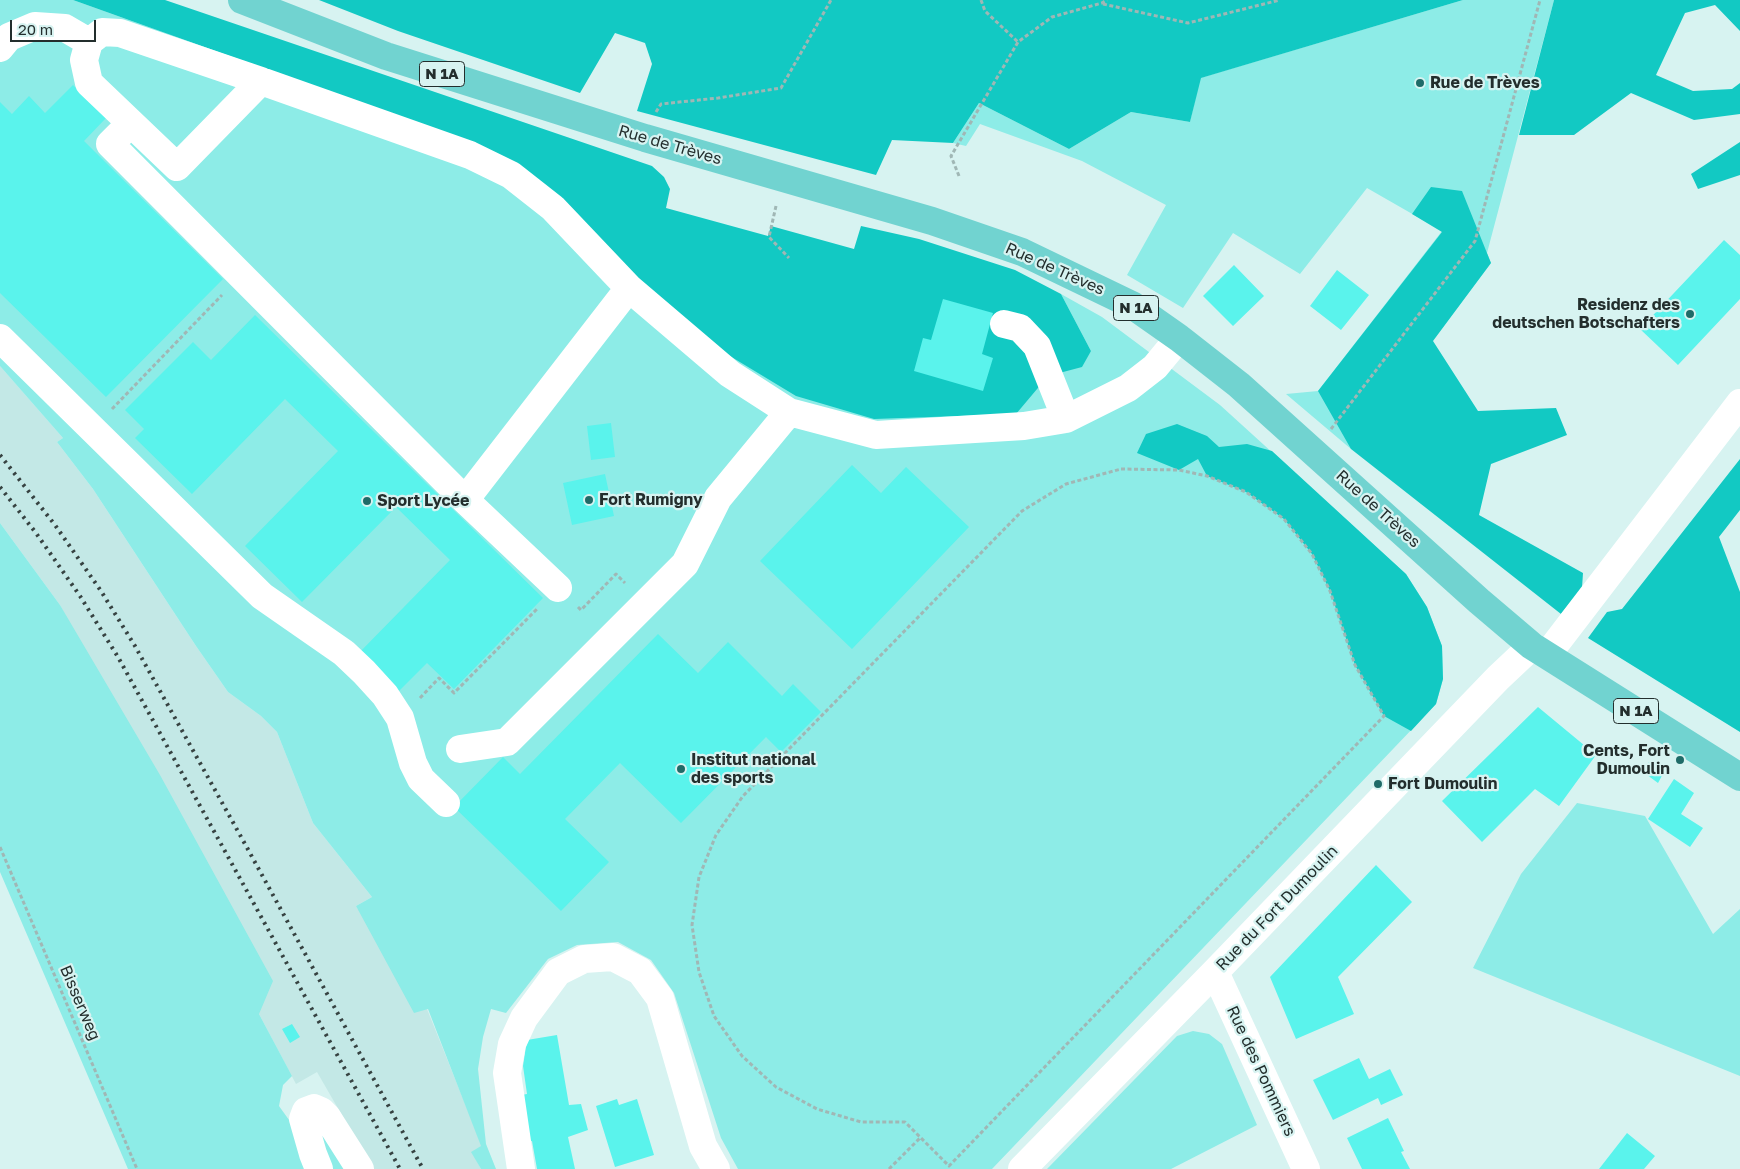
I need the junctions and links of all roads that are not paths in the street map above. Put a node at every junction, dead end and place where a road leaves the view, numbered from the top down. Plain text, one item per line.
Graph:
1 (242, 0) edge
2 (89, 42) junction
3 (0, 48) edge
4 (261, 81) junction
5 (130, 124) junction
6 (629, 288) junction
7 (1004, 324) dead end
8 (0, 338) edge
9 (1179, 338) junction
10 (1740, 403) edge
11 (788, 412) junction
12 (1066, 419) junction
13 (465, 500) junction
14 (558, 588) road end
15 (1540, 651) junction
16 (460, 749) dead end
17 (1740, 776) edge
18 (446, 802) dead end
19 (1215, 972) junction
20 (319, 1169) edge
21 (360, 1169) edge
22 (521, 1169) edge
23 (716, 1169) edge
24 (1022, 1169) edge
25 (1306, 1169) edge

1 - 9 main road, Rue de Trèves / N 1A
2 - 3 street
2 - 4 street
2 - 5 street
4 - 5 street
4 - 6 street
5 - 13 street
6 - 11 street
6 - 13 street
7 - 12 street
8 - 18 street
9 - 12 street
9 - 15 main road, Rue de Trèves / N 1A
10 - 15 street, Rue du Fort Dumoulin
11 - 12 street
11 - 16 street
13 - 14 street
15 - 17 main road, Rue de Trèves / N 1A
15 - 19 street, Rue du Fort Dumoulin
19 - 24 street, Rue du Fort Dumoulin
19 - 25 street, Rue des Pommiers
20 - 21 street
22 - 23 street

